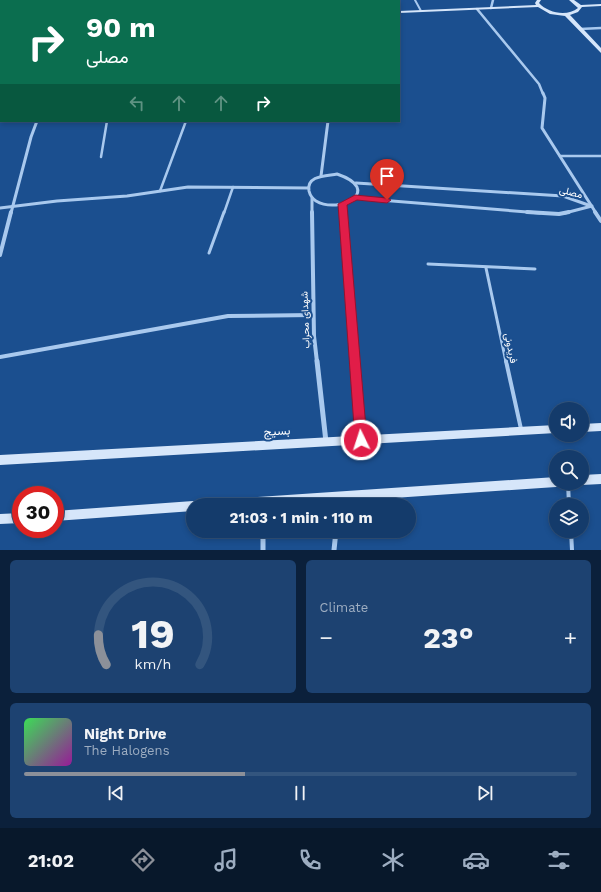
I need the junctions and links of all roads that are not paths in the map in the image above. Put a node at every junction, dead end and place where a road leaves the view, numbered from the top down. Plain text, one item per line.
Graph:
1 (414, 0) edge
2 (493, 0) edge
3 (540, 0) edge
4 (571, 0) edge
5 (601, 5) edge
6 (539, 6) junction
7 (580, 6) junction
8 (491, 8) junction
9 (477, 9) junction
10 (421, 11) junction
11 (400, 12) edge
12 (566, 14) junction
13 (601, 28) edge
14 (580, 29) junction
15 (601, 52) edge
16 (37, 122) edge
17 (107, 122) edge
18 (186, 122) edge
19 (328, 122) edge
20 (560, 156) junction
21 (601, 156) edge
22 (101, 158) dead end
23 (321, 176) junction
24 (356, 183) junction
25 (232, 187) junction
26 (308, 188) junction
27 (160, 191) junction
28 (312, 198) junction
29 (355, 198) junction
30 (342, 204) junction
31 (592, 206) junction
32 (13, 207) junction
33 (0, 208) edge
34 (601, 220) edge
35 (209, 253) dead end
36 (0, 255) edge
37 (428, 264) dead end
38 (486, 268) junction
39 (535, 269) dead end
40 (313, 315) junction
41 (0, 357) edge
42 (601, 427) edge
43 (589, 428) edge
44 (549, 429) edge
45 (521, 431) junction
46 (361, 440) junction
47 (326, 442) junction
48 (0, 460) edge
49 (601, 479) edge
50 (589, 480) edge
51 (549, 483) edge
52 (374, 498) edge
53 (186, 507) edge
54 (64, 515) edge
55 (12, 518) edge
56 (0, 519) edge
57 (262, 538) edge
58 (335, 538) edge
59 (571, 538) edge
60 (263, 550) edge
61 (334, 550) edge
62 (572, 550) edge

1 - 10 lane
2 - 8 street
3 - 6 main road
4 - 7 main road
5 - 7 main road
6 - 8 main road
6 - 12 main road
7 - 12 main road
8 - 9 main road
9 - 10 main road
9 - 20 street
10 - 11 main road
12 - 14 main road
13 - 14 street
14 - 15 main road
16 - 32 street
17 - 22 lane
18 - 27 lane
19 - 23 street
20 - 21 lane
20 - 31 street
23 - 24 street
23 - 26 street
24 - 29 street
24 - 31 street, مصلی
25 - 26 street
25 - 27 street
25 - 35 lane
26 - 28 street
27 - 32 street
28 - 30 street
28 - 40 street, شهدای محراب
29 - 30 street
29 - 31 street, مصلی
30 - 46 street
31 - 34 street
32 - 33 street
32 - 36 street
37 - 38 lane
38 - 39 lane
38 - 45 lane, فریدونی
40 - 41 street
40 - 47 street, شهدای محراب
42 - 43 main road
44 - 45 main road, بسیج
45 - 46 main road, بسیج
46 - 47 main road, بسیج
47 - 48 main road, بسیج
49 - 50 main road
51 - 52 main road
53 - 54 main road
55 - 56 main road
57 - 60 street
58 - 61 street
59 - 62 lane

